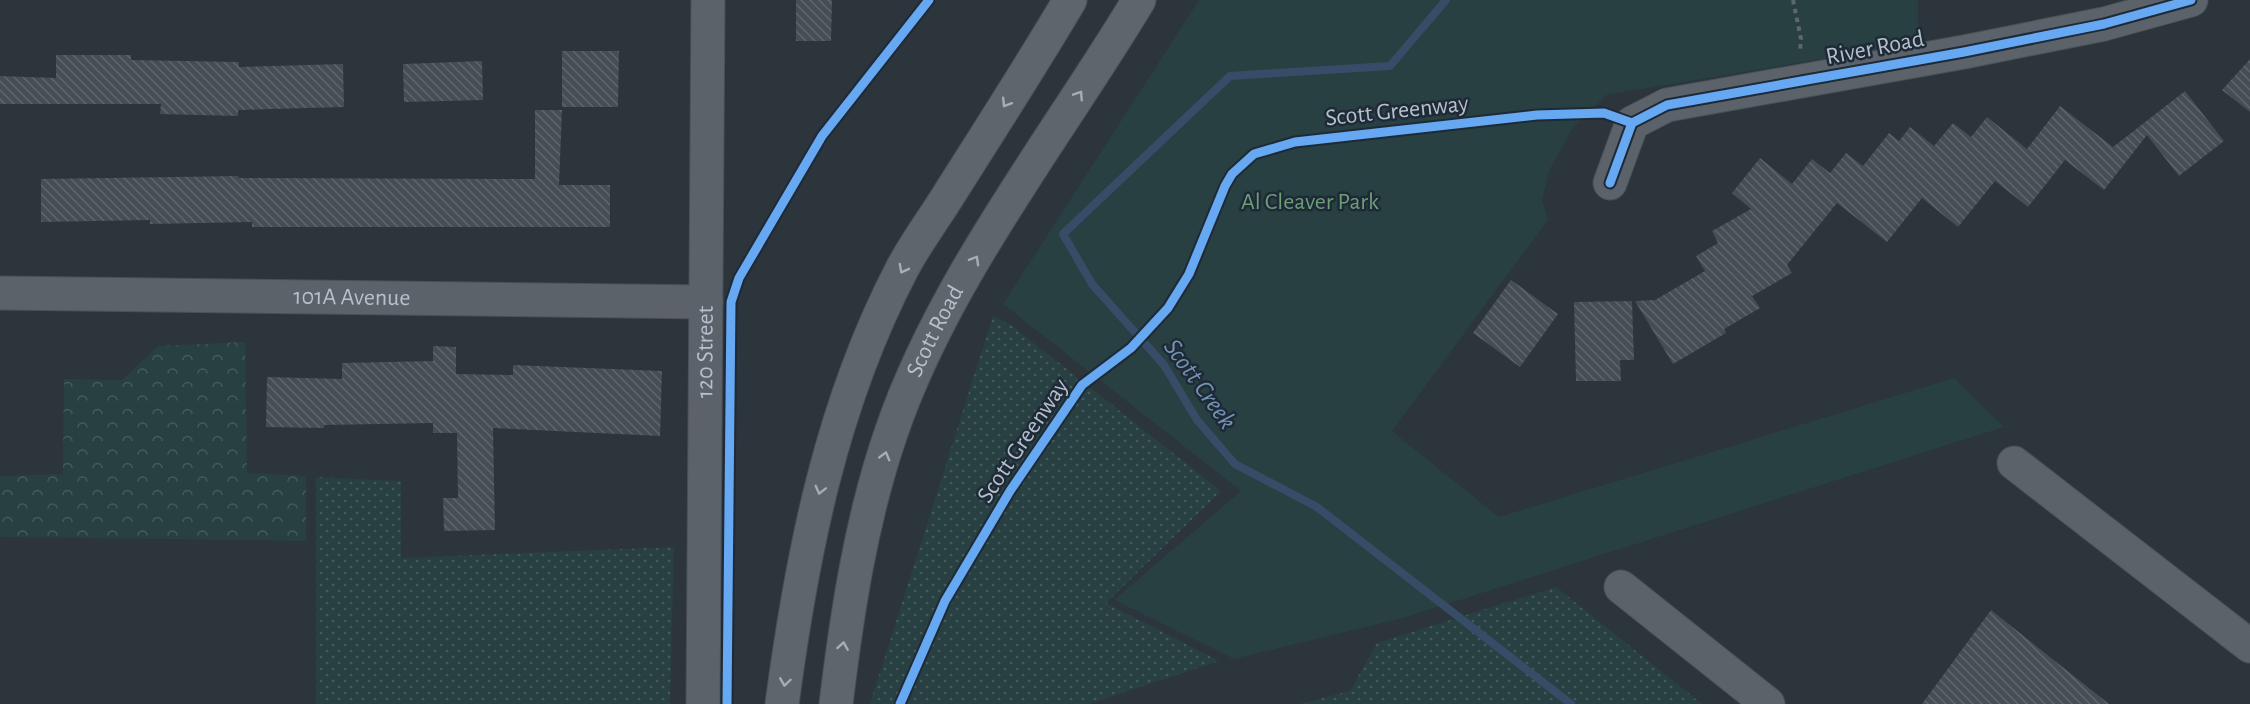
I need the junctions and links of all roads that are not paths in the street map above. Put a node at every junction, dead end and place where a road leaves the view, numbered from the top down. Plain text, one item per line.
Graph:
1 (708, 0) edge
2 (1070, 0) edge
3 (1138, 0) edge
4 (2191, 0) edge
5 (1610, 183) dead end
6 (0, 293) edge
7 (706, 302) junction
8 (2014, 463) dead end
9 (1621, 587) dead end
10 (2250, 646) edge
11 (703, 704) edge
12 (782, 704) edge
13 (836, 704) edge
14 (1768, 704) edge

1 - 7 street, 120 Street
2 -> 12 main road
13 -> 3 main road, Scott Road
4 - 5 street, River Road
6 - 7 street, 101A Avenue
7 - 11 street, 120 Street
8 - 10 street
9 - 14 street

